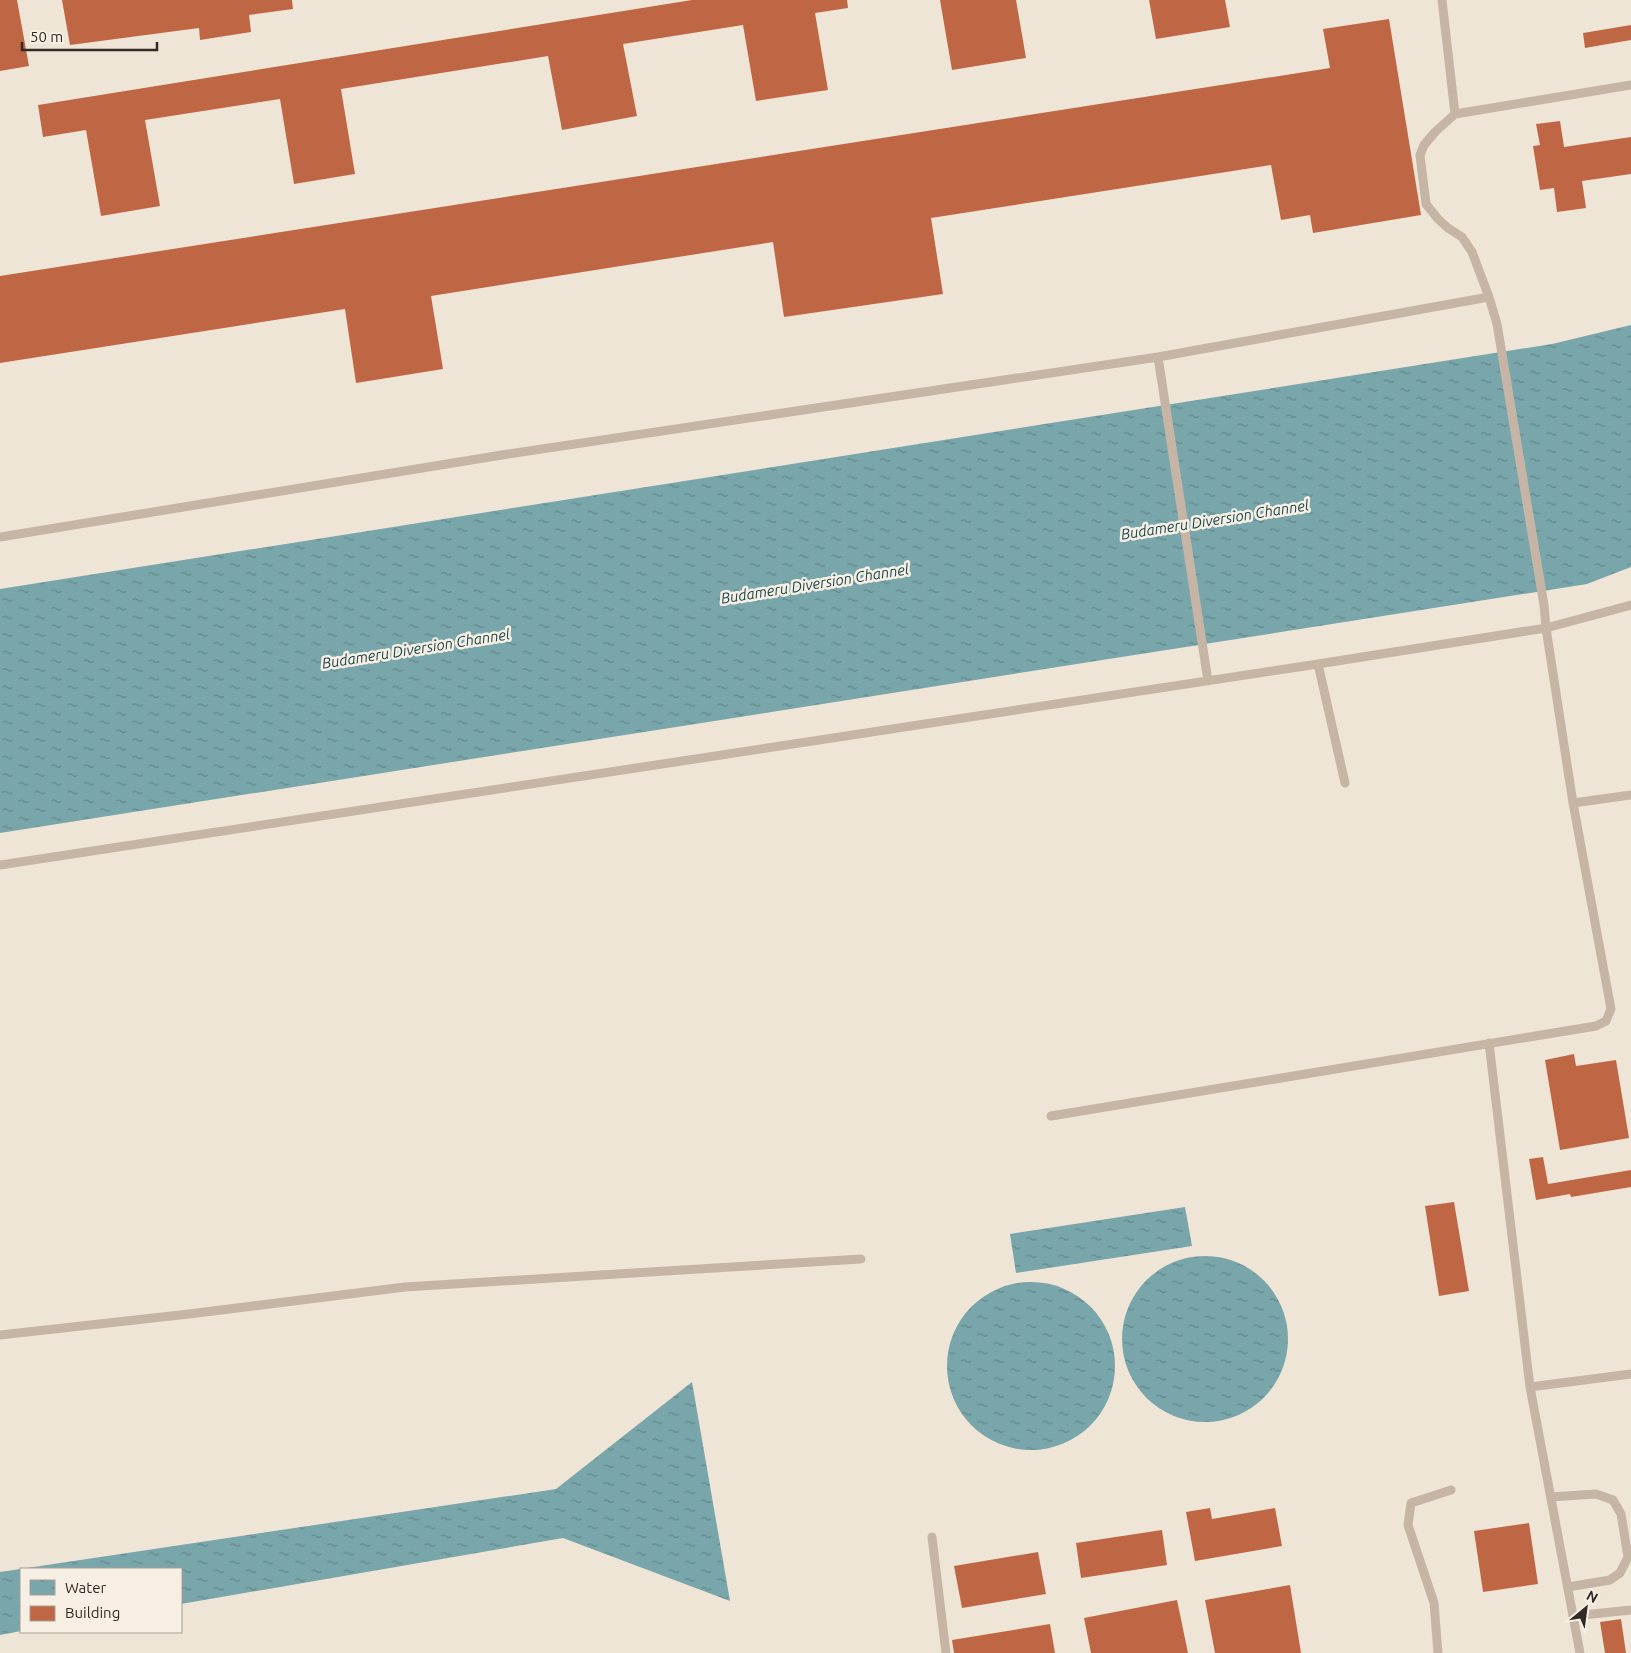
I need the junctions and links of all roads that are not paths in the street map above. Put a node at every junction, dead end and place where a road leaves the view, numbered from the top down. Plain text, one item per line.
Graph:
1 (1442, 0) edge
2 (1631, 85) edge
3 (1455, 114) junction
4 (1489, 297) junction
5 (1158, 357) junction
6 (0, 537) edge
7 (1631, 605) edge
8 (1546, 628) junction
9 (1318, 664) junction
10 (1208, 681) junction
11 (1346, 783) dead end
12 (1631, 795) edge
13 (1573, 803) junction
14 (0, 865) edge
15 (1489, 1043) junction
16 (1050, 1116) dead end
17 (861, 1259) dead end
18 (0, 1335) edge
19 (1631, 1374) edge
20 (1530, 1387) junction
21 (1452, 1490) dead end
22 (1551, 1497) junction
23 (932, 1537) dead end
24 (1568, 1587) junction
25 (1631, 1610) edge
26 (1573, 1616) junction
27 (946, 1653) edge
28 (1438, 1653) edge
29 (1580, 1653) edge

1 - 3 lane
2 - 3 lane
3 - 4 lane
4 - 5 lane
4 - 8 lane
5 - 6 lane
5 - 10 lane
7 - 8 lane
8 - 9 lane
8 - 13 lane
9 - 10 lane
9 - 11 lane
10 - 14 lane
12 - 13 lane
13 - 15 lane
15 - 16 lane
15 - 20 lane
17 - 18 lane
19 - 20 lane
20 - 22 lane
21 - 28 lane
22 - 24 lane
22 - 24 lane
23 - 27 lane
24 - 26 lane
25 - 26 lane
26 - 29 lane

